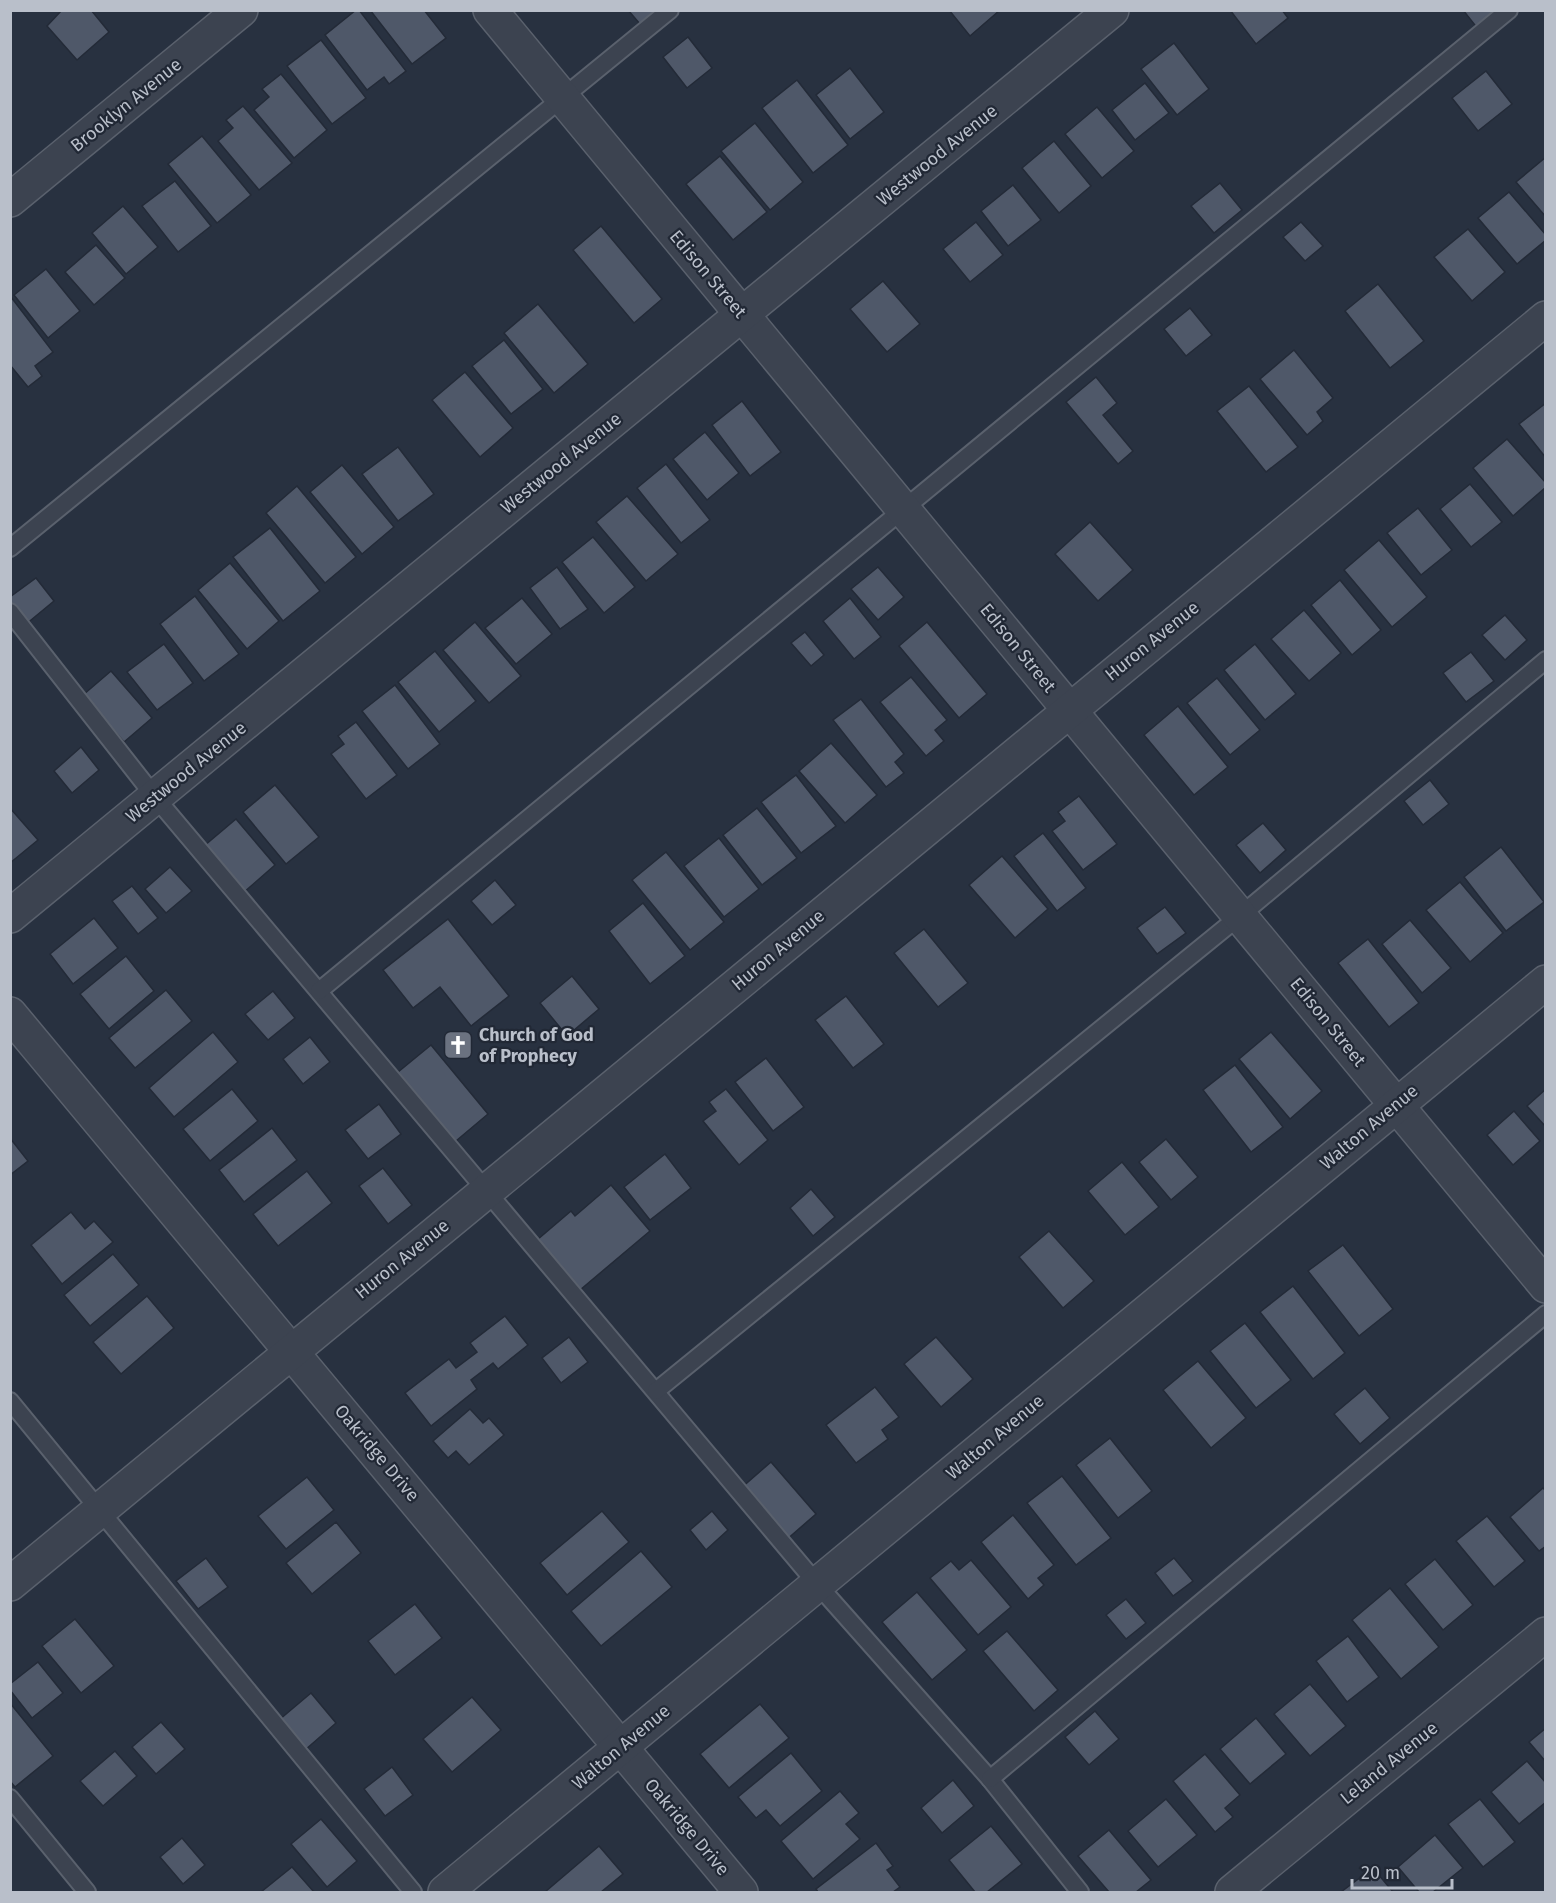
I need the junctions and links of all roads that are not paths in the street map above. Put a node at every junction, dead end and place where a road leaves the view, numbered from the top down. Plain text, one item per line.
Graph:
1 (241, 10) edge
2 (490, 10) edge
3 (670, 10) edge
4 (1112, 10) edge
5 (1509, 10) edge
6 (562, 98) junction
7 (10, 200) edge
8 (742, 315) junction
9 (1545, 318) edge
10 (903, 508) junction
11 (10, 548) edge
12 (10, 612) edge
13 (1545, 660) edge
14 (1068, 709) junction
15 (155, 797) junction
16 (1241, 915) junction
17 (10, 916) edge
18 (1545, 982) edge
19 (319, 991) junction
20 (10, 1014) edge
21 (1396, 1105) junction
22 (487, 1189) junction
23 (1545, 1286) edge
24 (1545, 1314) edge
25 (291, 1350) junction
26 (656, 1391) junction
27 (10, 1401) edge
28 (99, 1509) junction
29 (10, 1584) edge
30 (817, 1584) junction
31 (1545, 1634) edge
32 (620, 1747) junction
33 (990, 1779) junction
34 (10, 1798) edge
35 (87, 1893) edge
36 (413, 1893) edge
37 (445, 1893) edge
38 (741, 1893) edge
39 (1080, 1893) edge
40 (1232, 1893) edge

1 - 7 street, Brooklyn Avenue
2 - 6 street, Edison Street
3 - 6 lane
4 - 8 street, Westwood Avenue
5 - 10 lane
6 - 8 street, Edison Street
6 - 11 lane
8 - 10 street, Edison Street
8 - 15 street, Westwood Avenue
9 - 14 street, Huron Avenue
10 - 14 street, Edison Street
10 - 19 lane
12 - 15 lane
13 - 16 lane
14 - 16 street, Edison Street
14 - 22 street, Huron Avenue
15 - 17 street, Westwood Avenue
15 - 19 lane
16 - 21 street, Edison Street
16 - 26 lane
18 - 21 street, Walton Avenue
19 - 22 lane
20 - 25 street, Oakridge Drive
21 - 23 street, Edison Street
21 - 30 street, Walton Avenue
22 - 25 street, Huron Avenue
22 - 26 lane
24 - 33 lane
25 - 28 street, Huron Avenue
25 - 32 street, Oakridge Drive
26 - 30 lane
27 - 28 lane
28 - 29 street, Huron Avenue
28 - 36 lane
30 - 32 street, Walton Avenue
30 - 33 lane
31 - 40 street, Leland Avenue
32 - 37 street, Walton Avenue
32 - 38 street, Oakridge Drive
33 - 39 lane
34 - 35 lane

